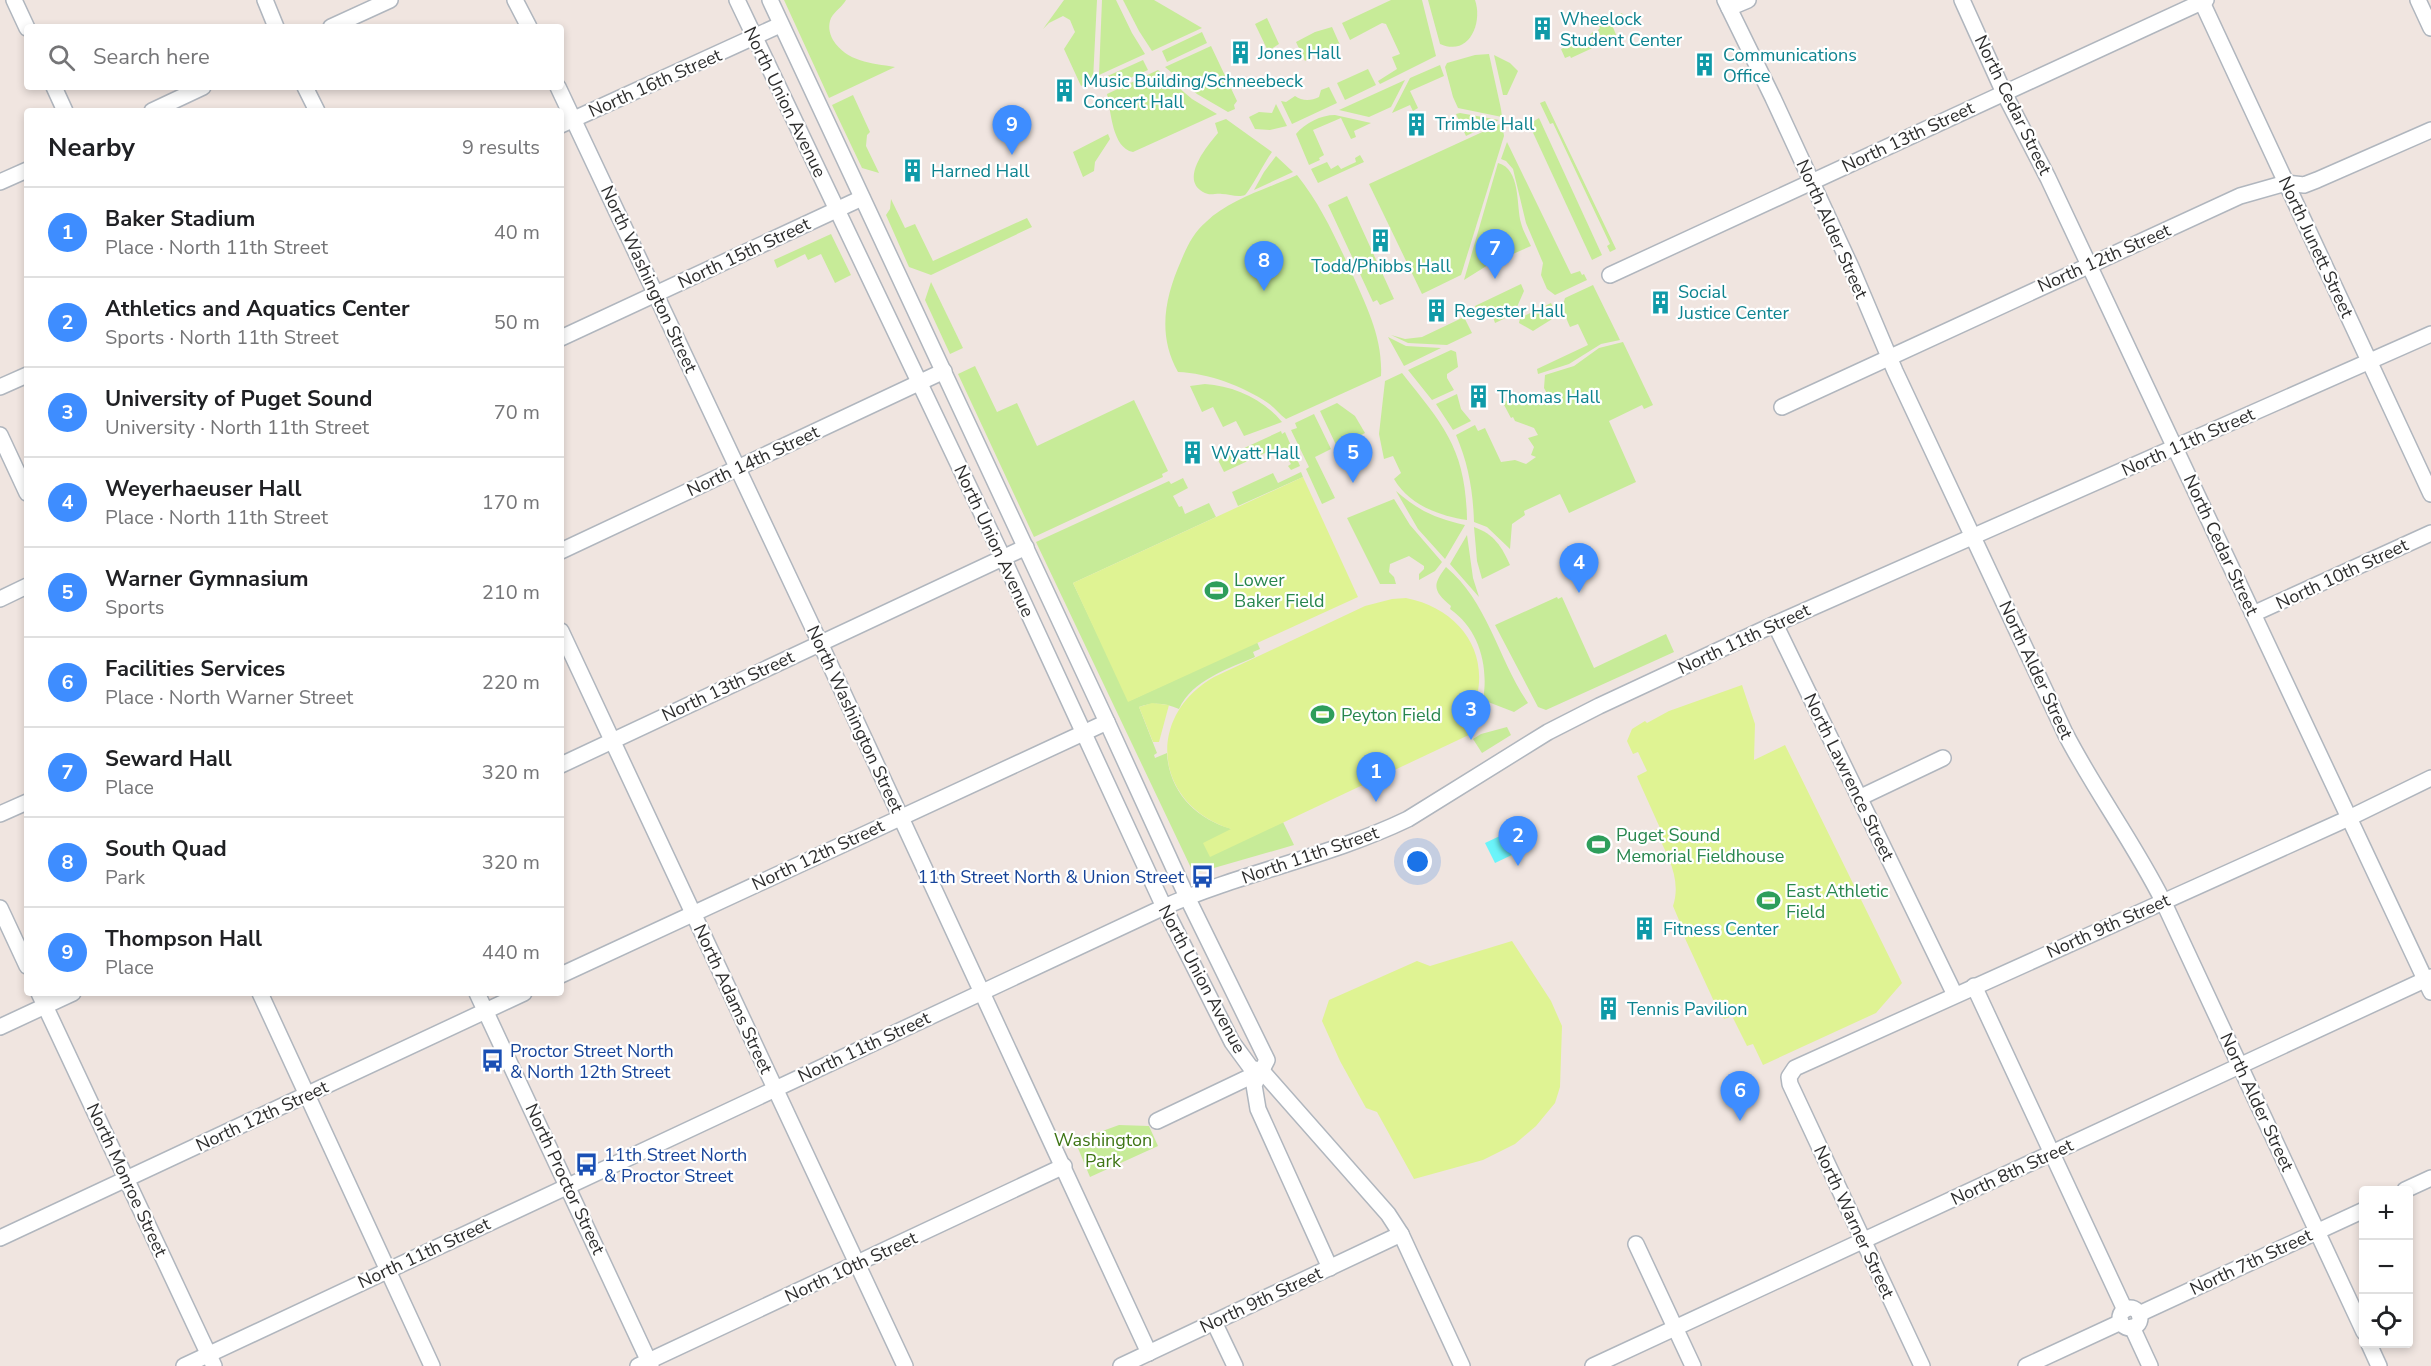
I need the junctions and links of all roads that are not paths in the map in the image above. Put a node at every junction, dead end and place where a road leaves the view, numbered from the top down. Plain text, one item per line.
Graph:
1 (14, 0) edge
2 (265, 0) edge
3 (390, 0) edge
4 (515, 0) edge
5 (738, 0) edge
6 (770, 0) edge
7 (1748, 0) edge
8 (1962, 0) edge
9 (2418, 0) edge
10 (2203, 1) edge
11 (1727, 4) edge
12 (25, 24) edge
13 (275, 24) edge
14 (338, 24) edge
15 (527, 24) edge
16 (780, 25) junction
17 (2431, 28) edge
18 (754, 37) junction
19 (55, 90) edge
20 (197, 90) edge
21 (306, 90) edge
22 (559, 90) edge
23 (2004, 93) junction
24 (64, 108) edge
25 (158, 108) edge
26 (316, 108) edge
27 (563, 108) edge
28 (567, 122) edge
29 (2431, 130) edge
30 (24, 171) edge
31 (0, 182) edge
32 (1811, 182) junction
33 (2286, 183) junction
34 (862, 198) junction
35 (837, 210) junction
36 (2089, 265) junction
37 (1611, 275) dead end
38 (656, 294) junction
39 (2431, 334) edge
40 (564, 337) edge
41 (1889, 356) junction
42 (2369, 361) junction
43 (944, 371) junction
44 (24, 376) edge
45 (918, 383) junction
46 (0, 387) edge
47 (1782, 407) dead end
48 (0, 435) edge
49 (2175, 448) junction
50 (737, 468) junction
51 (24, 487) edge
52 (2431, 494) edge
53 (2431, 533) edge
54 (1973, 536) junction
55 (1026, 547) junction
56 (564, 550) edge
57 (1003, 558) junction
58 (24, 587) edge
59 (0, 599) edge
60 (2253, 614) junction
61 (1775, 624) junction
62 (564, 637) edge
63 (820, 643) junction
64 (1107, 722) junction
65 (1083, 733) junction
66 (612, 741) junction
67 (1943, 758) dead end
68 (564, 764) edge
69 (2431, 778) edge
70 (1859, 798) junction
71 (24, 803) edge
72 (0, 814) edge
73 (901, 817) junction
74 (2349, 818) junction
75 (1186, 897) junction
76 (2163, 901) junction
77 (1164, 907) junction
78 (0, 908) edge
79 (693, 913) junction
80 (24, 960) edge
81 (564, 974) edge
82 (2429, 983) edge
83 (1974, 986) junction
84 (982, 991) junction
85 (1955, 995) junction
86 (58, 996) edge
87 (261, 996) edge
88 (478, 996) edge
89 (518, 996) edge
90 (42, 999) edge
91 (485, 1011) junction
92 (0, 1027) edge
93 (2240, 1066) junction
94 (1262, 1071) junction
95 (1789, 1077) joint
96 (775, 1089) junction
97 (308, 1094) junction
98 (1157, 1121) dead end
99 (2052, 1153) junction
100 (1064, 1166) junction
101 (2431, 1178) edge
102 (126, 1179) junction
103 (568, 1185) junction
104 (2413, 1187) edge
105 (2359, 1212) edge
106 (2317, 1232) junction
107 (1401, 1234) junction
108 (0, 1238) edge
109 (1864, 1241) junction
110 (1636, 1244) dead end
111 (857, 1264) junction
112 (1330, 1268) junction
113 (389, 1269) junction
114 (2129, 1318) junction
115 (2359, 1321) edge
116 (1214, 1323) junction
117 (1675, 1328) junction
118 (2371, 1348) edge
119 (1149, 1353) junction
120 (212, 1360) edge
121 (646, 1364) edge
122 (184, 1366) edge
123 (432, 1366) edge
124 (904, 1366) edge
125 (1120, 1366) edge
126 (1235, 1366) edge
127 (1462, 1366) edge
128 (1593, 1366) edge
129 (1693, 1366) edge
130 (1922, 1366) edge
131 (2026, 1366) edge
132 (2150, 1366) edge
133 (2379, 1366) edge

1 - 12 street
2 - 13 street
3 - 14 street
4 - 15 street
5 - 18 street, North Union Avenue
6 - 16 street, North Union Avenue
7 - 11 street
8 - 23 street, North Cedar Street
9 - 17 street
10 - 23 street, North 13th Street
10 - 33 street, North Junett Street
11 - 32 street, North Alder Street
16 - 18 street, North 16th Street
16 - 34 street, North Union Avenue
18 - 28 street, North 16th Street
18 - 35 street, North Union Avenue
19 - 24 street
20 - 25 street
21 - 26 street
22 - 27 street, North Washington Street
23 - 32 street, North 13th Street
23 - 36 street, North Cedar Street
28 - 38 street, North Washington Street
29 - 33 street, North 12th Street
30 - 31 street
32 - 37 street, North 13th Street
32 - 41 street, North Alder Street
33 - 36 street, North 12th Street
33 - 42 street, North Junett Street
34 - 35 street, North 15th Street
34 - 43 street, North Union Avenue
35 - 38 street, North 15th Street
35 - 45 street, North Union Avenue
36 - 41 street, North 12th Street
36 - 49 street, North Cedar Street
38 - 40 street, North 15th Street
38 - 50 street, North Washington Street
39 - 42 street, North 11th Street
41 - 47 street, North 12th Street
41 - 54 street, North Alder Street
42 - 49 street, North 11th Street
42 - 52 street, North Junett Street
43 - 45 street, North 14th Street
43 - 55 street, North Union Avenue
44 - 46 street
45 - 50 street, North 14th Street
45 - 57 street, North Union Avenue
48 - 51 street
49 - 54 street, North 11th Street
49 - 60 street, North Cedar Street
50 - 56 street, North 14th Street
50 - 63 street, North Washington Street
53 - 60 street, North 10th Street
54 - 61 street, North 11th Street
54 - 76 street, North Alder Street
55 - 57 street, North 13th Street
55 - 64 street, North Union Avenue
57 - 63 street, North 13th Street
57 - 65 street, North Union Avenue
58 - 59 street
60 - 74 street, North Cedar Street
61 - 70 street, North Lawrence Street
61 - 75 street, North 11th Street
62 - 66 street, North Adams Street
63 - 66 street, North 13th Street
63 - 73 street, North Washington Street
64 - 65 street, North 12th Street
64 - 75 street, North Union Avenue
65 - 73 street, North 12th Street
65 - 77 street, North Union Avenue
66 - 68 street, North 13th Street
66 - 79 street, North Adams Street
67 - 70 street
69 - 74 street, North 9th Street
70 - 85 street, North Lawrence Street
71 - 72 street
73 - 79 street, North 12th Street
73 - 84 street, North Washington Street
74 - 76 street, North 9th Street
74 - 82 street, North Cedar Street
75 - 77 street, North 11th Street
75 - 94 street, North Union Avenue
76 - 83 street, North 9th Street
76 - 93 street, North Alder Street
77 - 84 street, North 11th Street
77 - 94 street, North Union Avenue
78 - 80 street
79 - 81 street, North 12th Street
79 - 96 street, North Adams Street
82 - 93 street, North 8th Street
83 - 85 street, North 9th Street
83 - 99 street
84 - 96 street, North 11th Street
84 - 100 street, North Washington Street
85 - 95 street, North 9th Street
86 - 90 street
87 - 97 street
88 - 91 street, North Proctor Street
89 - 91 street, North 12th Street
90 - 92 street
90 - 102 street, North Monroe Street
91 - 97 street, North 12th Street
91 - 103 street, North Proctor Street
93 - 99 street, North 8th Street
93 - 106 street, North Alder Street
94 - 98 street
94 - 107 street, North Union Avenue
94 - 112 street, North Union Avenue
95 - 109 street, North Warner Street
96 - 103 street, North 11th Street
96 - 111 street, North Adams Street
97 - 102 street, North 12th Street
97 - 113 street
99 - 109 street, North 8th Street
99 - 114 street
100 - 111 street, North 10th Street
100 - 119 street, North Washington Street
101 - 104 street
102 - 108 street, North 12th Street
102 - 120 street, North Monroe Street
103 - 113 street, North 11th Street
103 - 121 street, North Proctor Street
105 - 106 street, North 7th Street
106 - 114 street, North 7th Street
106 - 115 street, North Alder Street
107 - 112 street, North 9th Street
107 - 127 street, North Union Avenue
109 - 117 street, North 8th Street
109 - 130 street, North Warner Street
110 - 117 street
111 - 121 street, North 10th Street
111 - 124 street, North Adams Street
112 - 116 street, North 9th Street
113 - 120 street, North 11th Street
113 - 123 street
114 - 131 street, North 7th Street
114 - 132 street
116 - 119 street, North 9th Street
116 - 126 street
117 - 128 street, North 8th Street
117 - 129 street
118 - 133 street
119 - 125 street, North 9th Street
120 - 122 street, North 11th Street

